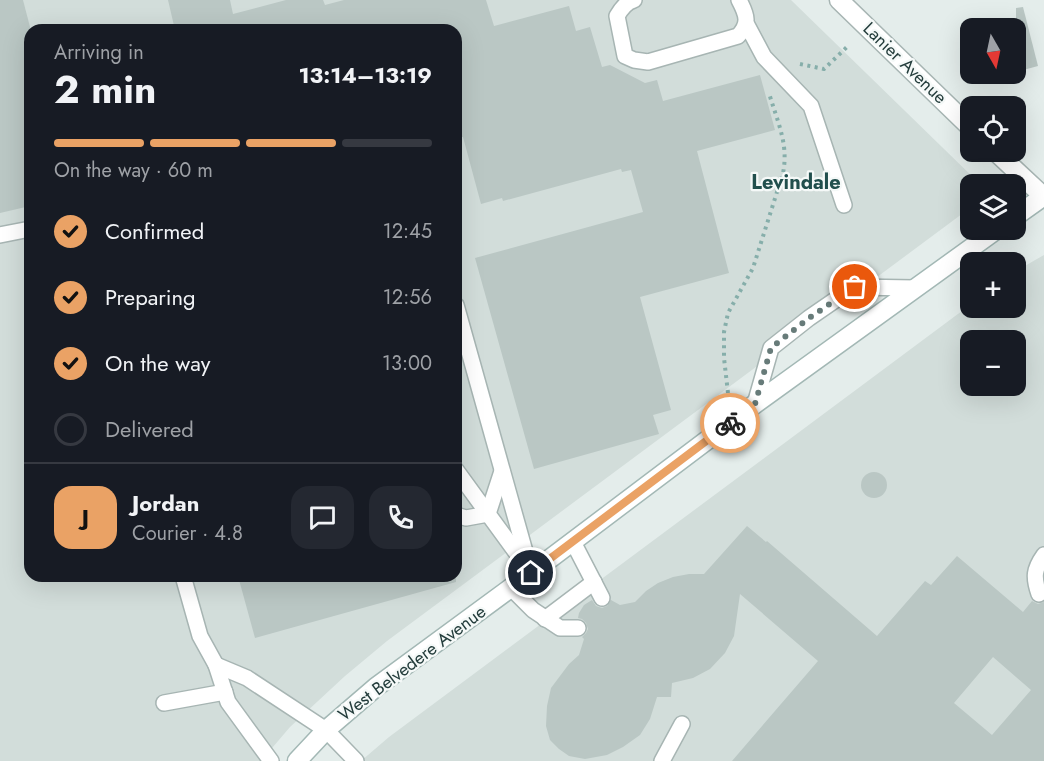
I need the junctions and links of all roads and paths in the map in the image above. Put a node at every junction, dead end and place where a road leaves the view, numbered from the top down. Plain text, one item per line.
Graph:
1 (634, 0) edge
2 (739, 0) edge
3 (839, 0) edge
4 (747, 25) junction
5 (848, 46) dead end
6 (764, 57) junction
7 (768, 90) dead end
8 (960, 117) edge
9 (1007, 162) edge
10 (1044, 197) edge
11 (844, 205) dead end
12 (1026, 209) edge
13 (24, 230) edge
14 (0, 236) edge
15 (982, 240) edge
16 (915, 288) junction
17 (462, 328) edge
18 (728, 393) dead end
19 (755, 404) junction
20 (502, 471) junction
21 (462, 478) edge
22 (488, 514) junction
23 (462, 517) edge
24 (573, 542) junction
25 (1044, 555) edge
26 (531, 573) junction
27 (185, 582) edge
28 (594, 582) junction
29 (511, 588) junction
30 (1039, 594) dead end
31 (602, 598) dead end
32 (545, 619) junction
33 (578, 628) dead end
34 (216, 665) junction
35 (225, 692) junction
36 (164, 703) dead end
37 (682, 724) dead end
38 (326, 730) junction
39 (271, 761) edge
40 (297, 761) edge
41 (356, 761) edge
42 (662, 761) edge

1 - 4 lane
2 - 4 lane
3 - 8 main road, Lanier Avenue
4 - 6 lane
5 - 6 path
6 - 11 lane
7 - 18 path
9 - 10 main road
10 - 12 main road
13 - 14 lane
15 - 16 main road, West Belvedere Avenue
16 - 19 main road, West Belvedere Avenue
16 - 19 lane
17 - 20 lane
19 - 24 main road, West Belvedere Avenue
20 - 22 lane
20 - 26 lane
21 - 22 lane
22 - 23 lane
22 - 26 lane
24 - 26 main road, West Belvedere Avenue
24 - 28 lane
25 - 30 lane
26 - 29 main road, West Belvedere Avenue
27 - 34 lane
28 - 31 lane
28 - 32 lane
29 - 32 lane
29 - 38 main road, West Belvedere Avenue
32 - 33 lane
34 - 35 lane
34 - 38 lane
35 - 36 lane
35 - 39 lane
37 - 42 lane
38 - 40 main road, West Belvedere Avenue
38 - 41 lane

